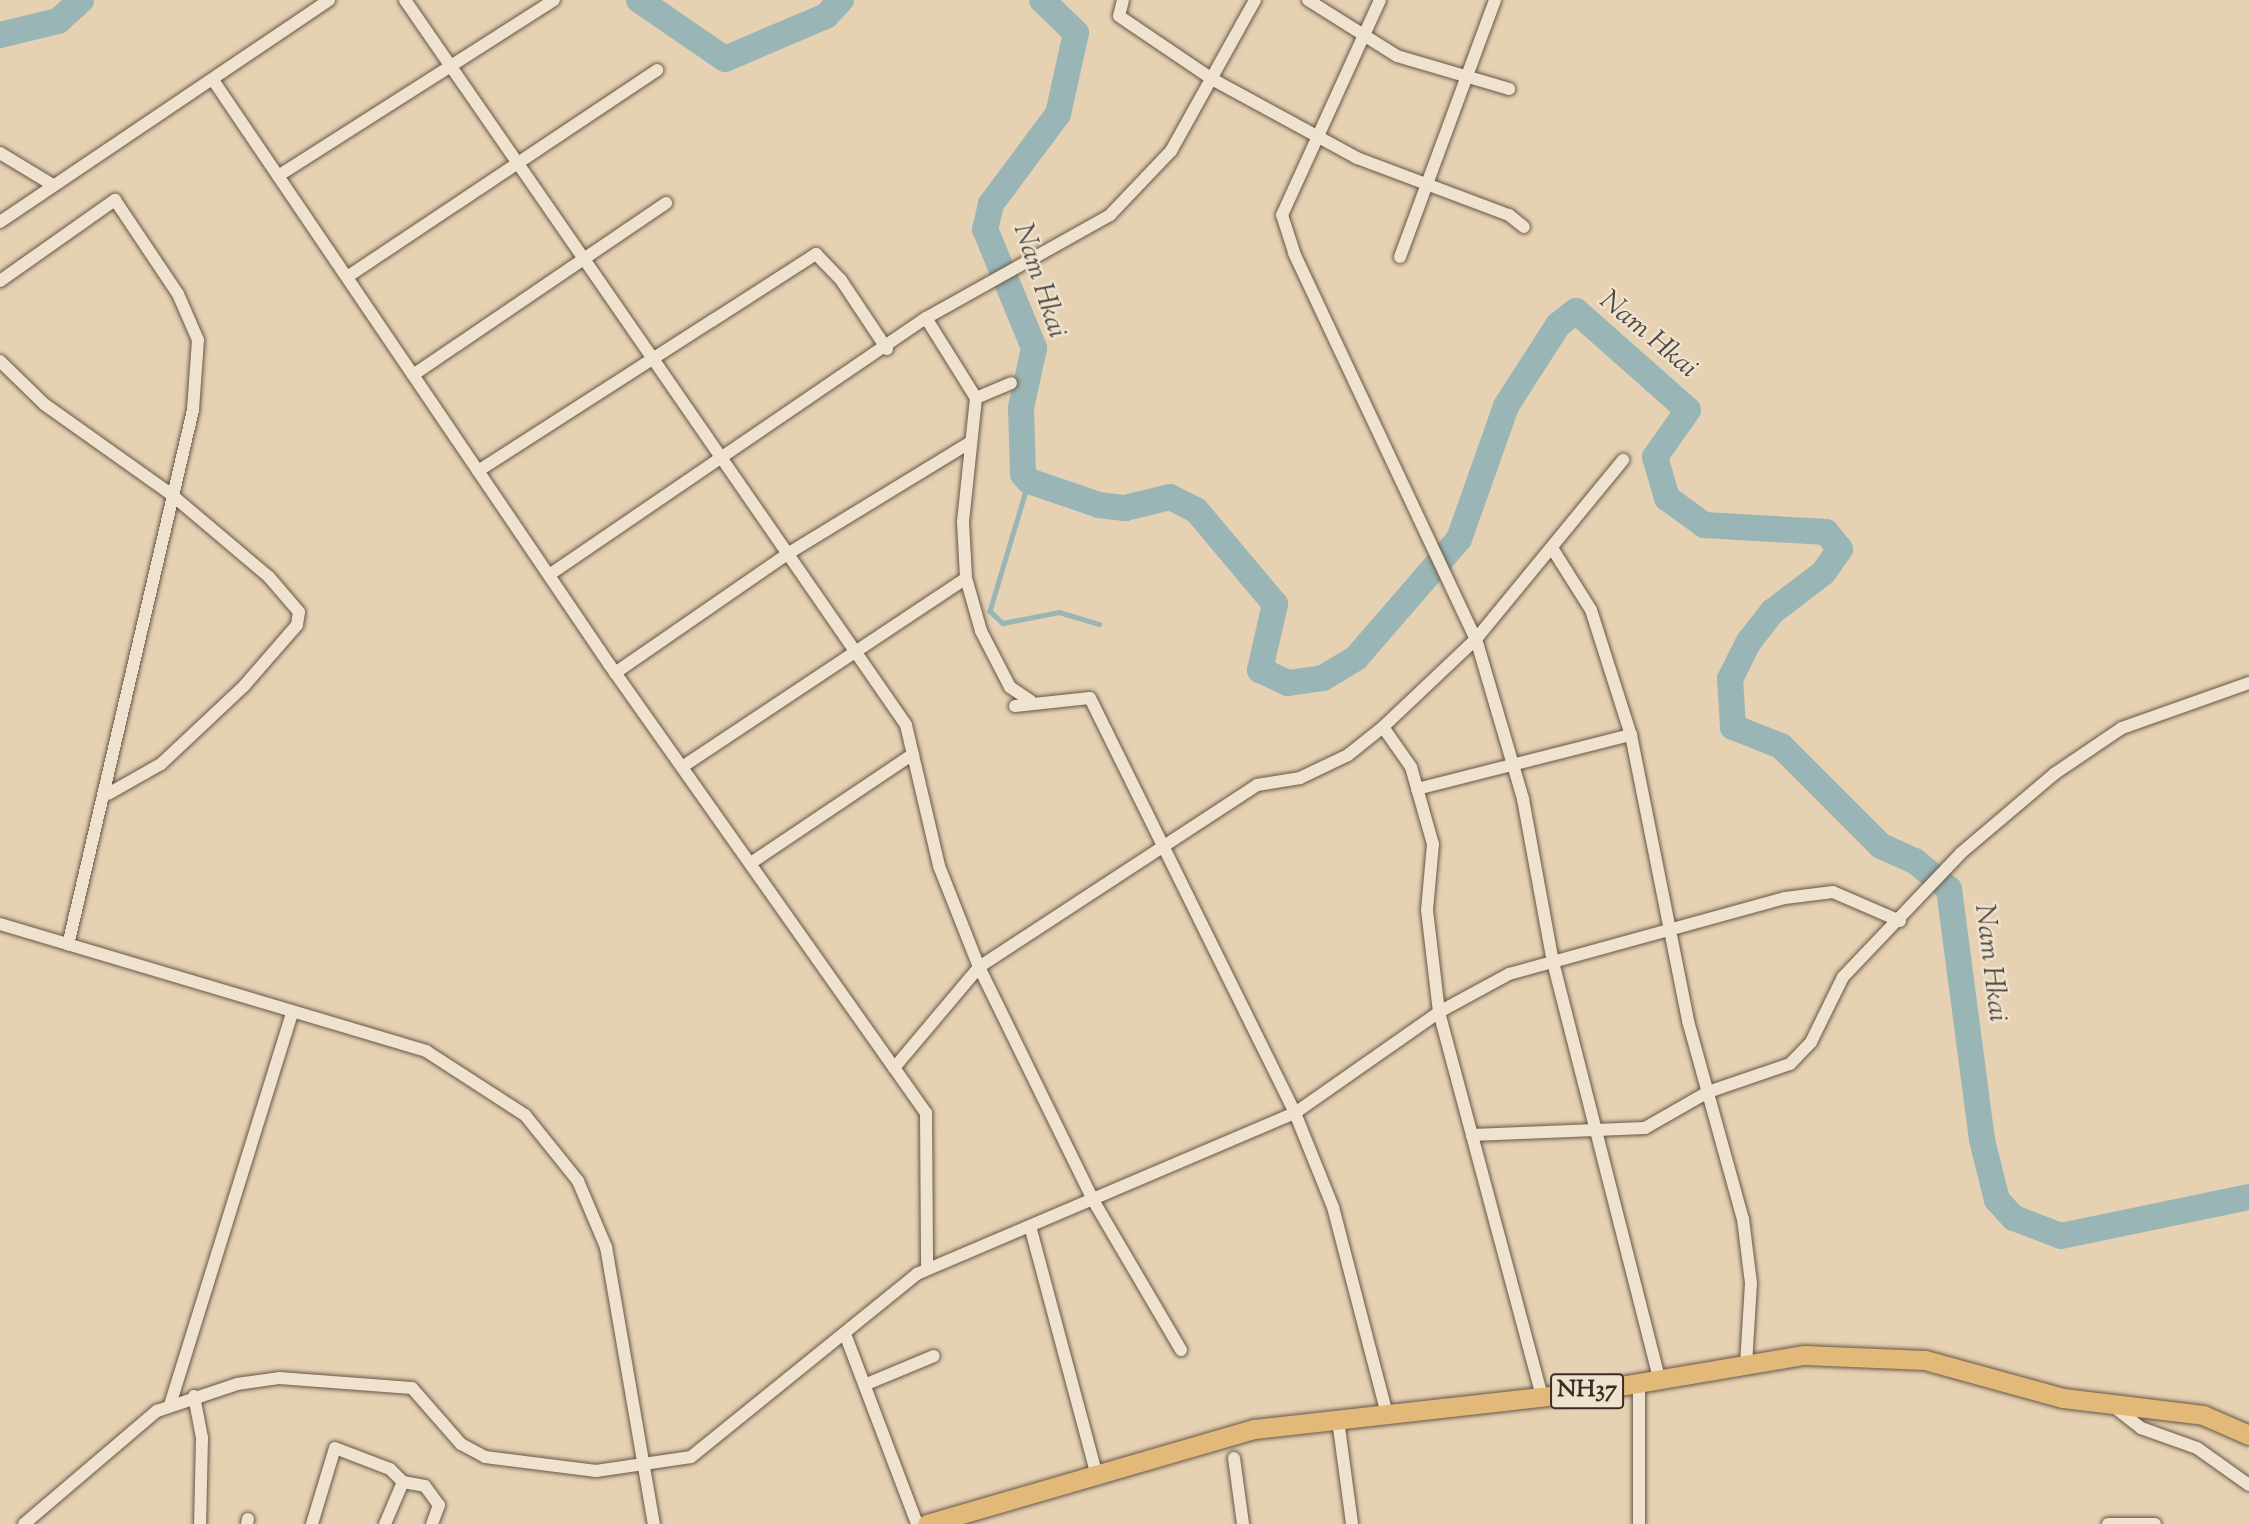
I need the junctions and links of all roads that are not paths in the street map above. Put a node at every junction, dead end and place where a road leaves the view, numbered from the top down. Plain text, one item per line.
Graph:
1 (329, 0) edge
2 (405, 0) edge
3 (554, 0) edge
4 (1123, 0) edge
5 (1255, 0) edge
6 (1308, 0) edge
7 (1380, 0) edge
8 (1495, 0) edge
9 (1364, 34) junction
10 (449, 62) junction
11 (657, 70) dead end
12 (1471, 78) junction
13 (1212, 79) junction
14 (213, 80) junction
15 (1509, 89) dead end
16 (1315, 136) junction
17 (0, 153) edge
18 (519, 163) junction
19 (278, 176) junction
20 (53, 185) junction
21 (1427, 188) junction
22 (666, 203) dead end
23 (0, 222) edge
24 (1524, 227) dead end
25 (1400, 257) dead end
26 (586, 258) junction
27 (347, 277) junction
28 (0, 281) edge
29 (926, 318) junction
30 (887, 349) junction
31 (656, 358) junction
32 (0, 361) edge
33 (413, 375) junction
34 (1011, 383) dead end
35 (976, 398) junction
36 (971, 442) junction
37 (725, 457) junction
38 (1623, 460) dead end
39 (478, 471) junction
40 (172, 495) junction
41 (1552, 548) junction
42 (789, 553) junction
43 (549, 575) junction
44 (966, 578) junction
45 (1476, 639) junction
46 (857, 654) junction
47 (615, 673) junction
48 (2249, 683) edge
49 (1031, 701) junction
50 (1015, 706) dead end
51 (1383, 727) junction
52 (1631, 735) junction
53 (913, 754) junction
54 (1512, 763) junction
55 (682, 767) junction
56 (1417, 789) junction
57 (108, 794) junction
58 (1162, 842) junction
59 (751, 863) junction
60 (1900, 921) junction
61 (0, 924) edge
62 (1674, 929) junction
63 (68, 945) junction
64 (1553, 962) junction
65 (979, 967) junction
66 (1439, 1012) junction
67 (292, 1013) junction
68 (894, 1068) junction
69 (1708, 1092) junction
70 (1295, 1114) junction
71 (1596, 1129) junction
72 (1472, 1135) junction
73 (1093, 1200) junction
74 (1030, 1226) junction
75 (927, 1269) junction
76 (845, 1334) junction
77 (1181, 1350) dead end
78 (934, 1356) dead end
79 (1746, 1365) junction
80 (1659, 1380) junction
81 (869, 1383) junction
82 (1639, 1383) junction
83 (194, 1396) junction
84 (1542, 1397) junction
85 (170, 1405) junction
86 (2113, 1406) junction
87 (1387, 1414) junction
88 (1339, 1420) junction
89 (2249, 1435) edge
90 (1234, 1458) dead end
91 (641, 1465) junction
92 (1096, 1472) junction
93 (403, 1482) junction
94 (2249, 1485) edge
95 (24, 1524) edge
96 (200, 1524) edge
97 (312, 1524) edge
98 (385, 1524) edge
99 (432, 1524) edge
100 (654, 1524) edge
101 (917, 1524) edge
102 (927, 1524) edge
103 (1243, 1524) edge
104 (1352, 1524) edge
105 (1639, 1524) edge
106 (2108, 1524) edge
107 (2155, 1524) edge

1 - 14 street
2 - 10 street
3 - 10 street
4 - 13 street
5 - 13 street
6 - 9 street
7 - 9 street
8 - 12 street
9 - 12 street
9 - 16 street
10 - 18 street
10 - 19 street
11 - 18 street
12 - 15 street
12 - 21 street
13 - 16 street
13 - 29 street
14 - 19 street
14 - 20 street
16 - 21 street
16 - 45 street
17 - 20 street
18 - 26 street
18 - 27 street
19 - 27 street
20 - 23 street
21 - 24 street
21 - 25 street
22 - 26 street
26 - 31 street
26 - 33 street
27 - 33 street
28 - 40 street
29 - 30 street
29 - 35 street
30 - 31 street
30 - 37 street
31 - 37 street
31 - 39 street
32 - 40 street
33 - 39 street
34 - 35 street
35 - 36 street
36 - 42 street
36 - 44 street
37 - 42 street
37 - 43 street
38 - 41 street
39 - 43 street
40 - 57 street
40 - 57 street
41 - 45 street
41 - 52 street
42 - 46 street
42 - 47 street
43 - 47 street
44 - 46 street
44 - 49 street
45 - 51 street
45 - 54 street
46 - 53 street
46 - 55 street
47 - 55 street
48 - 60 street
49 - 50 street
49 - 58 street
51 - 56 street
51 - 58 street
52 - 54 street
52 - 62 street
53 - 59 street
53 - 65 street
54 - 56 street
54 - 64 street
55 - 59 street
56 - 66 street
57 - 63 street
58 - 65 street
58 - 70 street
59 - 68 street
60 - 62 street
60 - 69 street
61 - 63 street
62 - 64 street
62 - 69 street
63 - 67 street
64 - 66 street
64 - 71 street
65 - 68 street
65 - 73 street
66 - 70 street
66 - 72 street
67 - 85 street
67 - 91 street
68 - 75 street
69 - 71 street
69 - 79 street
70 - 73 street
70 - 87 street
71 - 72 street
71 - 80 street
72 - 84 street
73 - 74 street
73 - 77 street
74 - 75 street
74 - 92 street
75 - 76 street
76 - 81 street
76 - 91 street
78 - 81 street
79 - 80 highway, NH37
79 - 86 highway, NH37
80 - 82 highway, NH37
81 - 101 street
82 - 84 highway, NH37
82 - 105 street
83 - 85 street
83 - 91 street
83 - 96 street
84 - 87 highway, NH37
85 - 95 street
86 - 89 highway, NH37
86 - 94 street
87 - 88 highway, NH37
88 - 92 highway, NH37
88 - 104 street
90 - 103 street
91 - 100 street
92 - 102 highway, NH37
93 - 97 street
93 - 98 street
93 - 99 street
106 - 107 street

